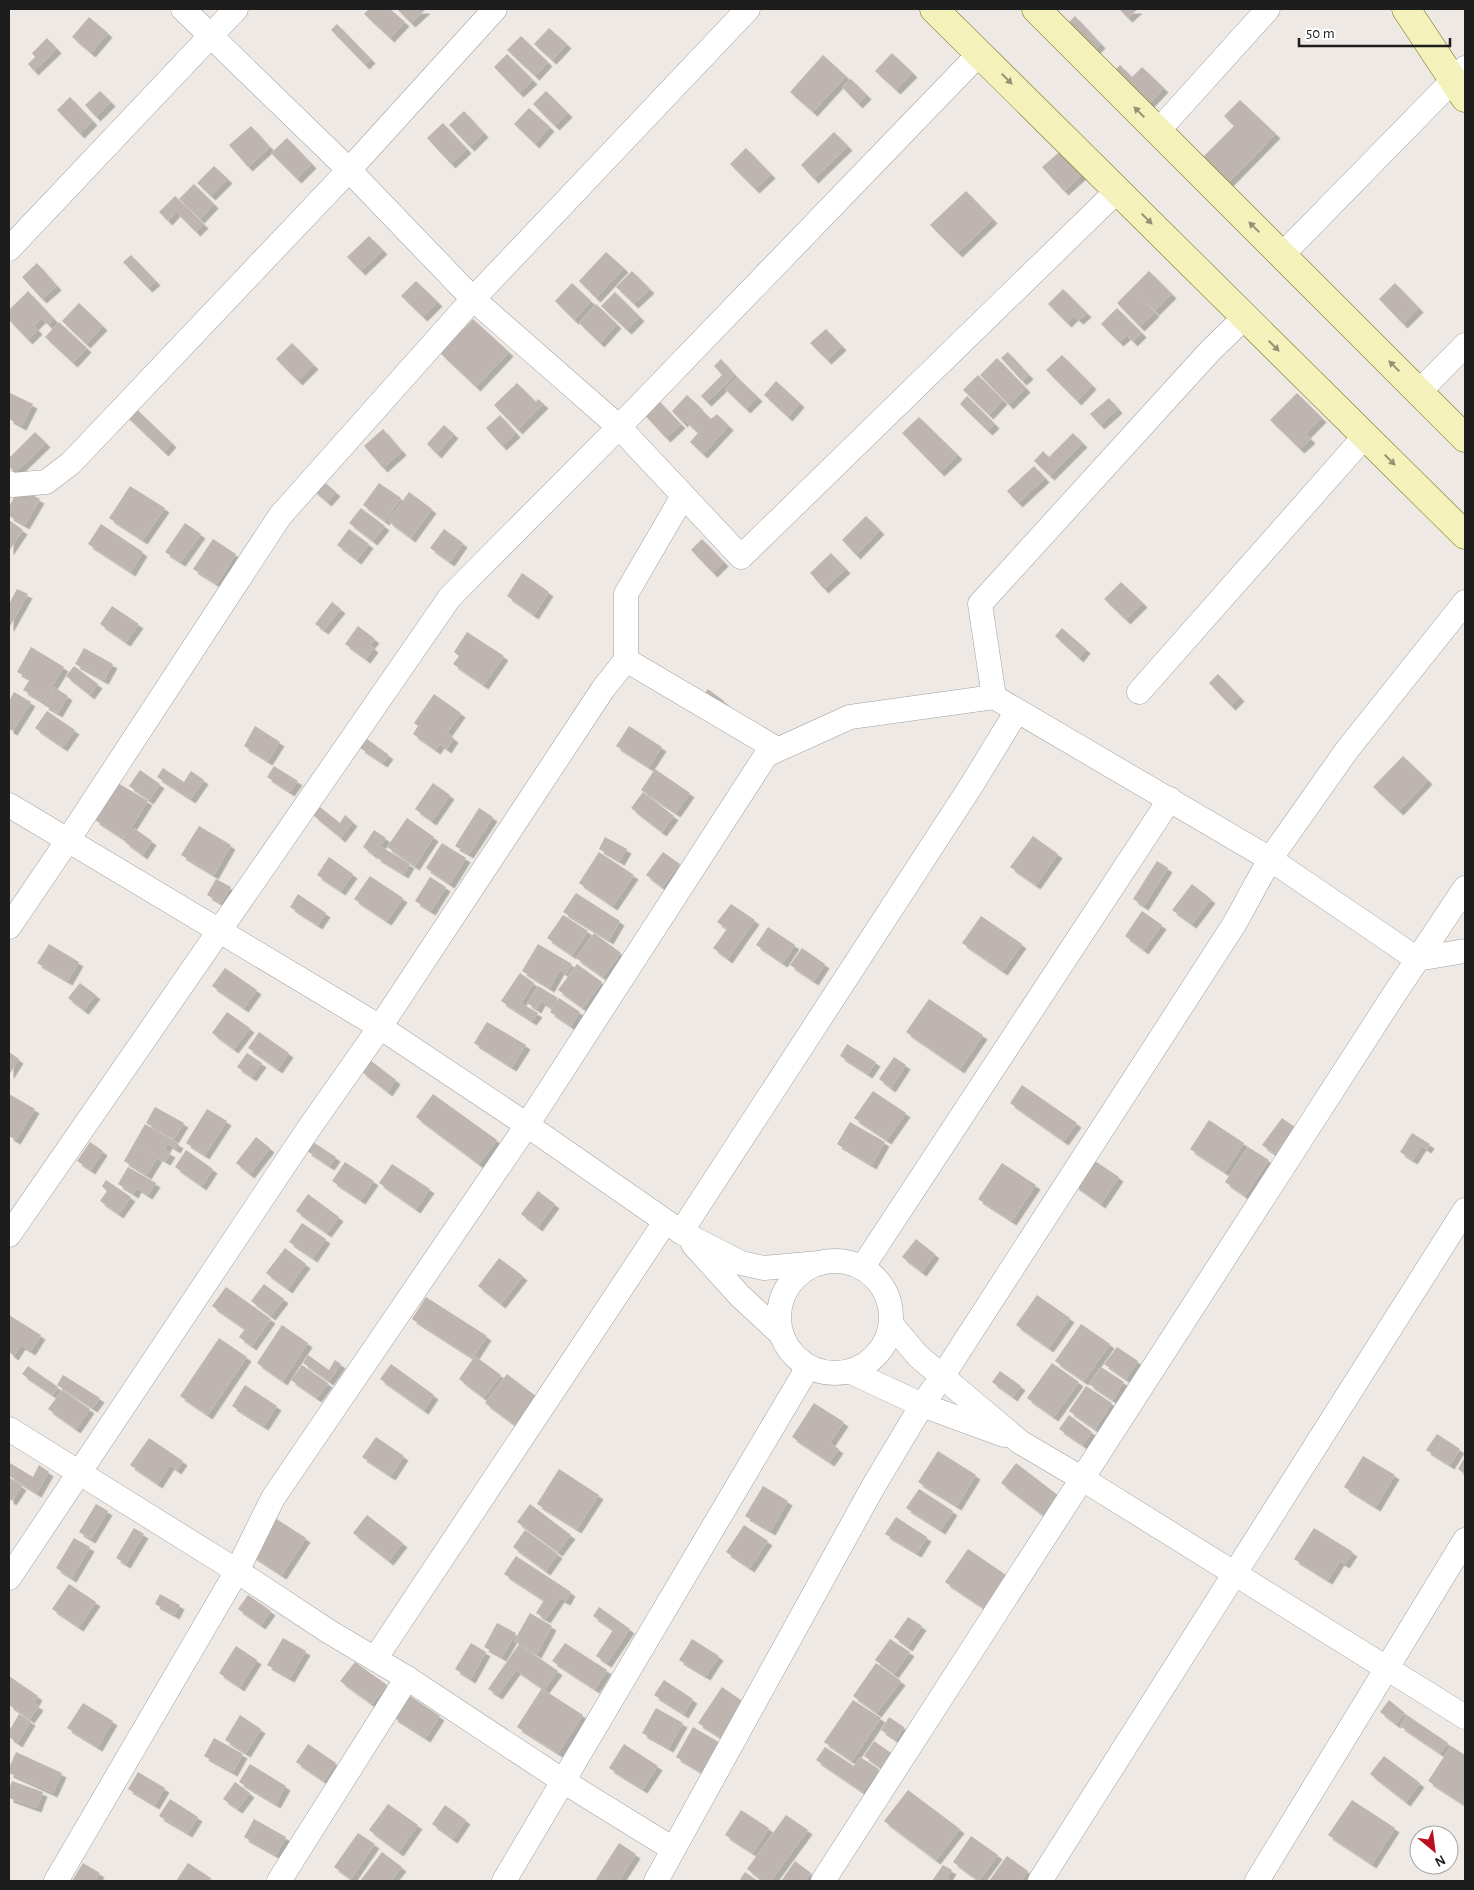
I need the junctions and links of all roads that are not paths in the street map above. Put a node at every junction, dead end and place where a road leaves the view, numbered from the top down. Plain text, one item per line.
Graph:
1 (183, 9) edge
2 (236, 9) edge
3 (495, 9) edge
4 (748, 9) edge
5 (934, 9) edge
6 (1036, 9) edge
7 (1268, 9) edge
8 (1406, 9) edge
9 (210, 36) junction
10 (980, 53) junction
11 (1461, 82) edge
12 (1158, 131) junction
13 (349, 170) junction
14 (1118, 190) junction
15 (9, 249) edge
16 (1282, 255) junction
17 (473, 299) junction
18 (1245, 317) junction
19 (1465, 345) edge
20 (1419, 392) junction
21 (619, 428) junction
22 (1365, 436) junction
23 (1465, 438) edge
24 (9, 484) edge
25 (684, 496) junction
26 (1465, 536) edge
27 (1465, 602) edge
28 (626, 660) junction
29 (1138, 692) dead end
30 (994, 697) junction
31 (1017, 711) junction
32 (766, 754) junction
33 (1170, 799) junction
34 (9, 805) edge
35 (68, 840) junction
36 (1270, 859) junction
37 (1465, 888) edge
38 (9, 928) edge
39 (219, 931) junction
40 (1465, 951) edge
41 (1417, 959) junction
42 (380, 1027) junction
43 (528, 1125) junction
44 (1465, 1210) edge
45 (673, 1227) junction
46 (9, 1235) edge
47 (819, 1263) junction
48 (862, 1268) junction
49 (891, 1324) junction
50 (780, 1334) junction
51 (808, 1367) junction
52 (851, 1372) junction
53 (942, 1376) junction
54 (922, 1405) junction
55 (9, 1429) edge
56 (1020, 1442) junction
57 (79, 1472) junction
58 (1082, 1478) junction
59 (1465, 1540) edge
60 (238, 1571) junction
61 (1235, 1573) junction
62 (9, 1578) edge
63 (375, 1659) junction
64 (1387, 1668) junction
65 (408, 1678) junction
66 (1465, 1717) edge
67 (563, 1781) junction
68 (673, 1849) junction
69 (56, 1881) edge
70 (279, 1881) edge
71 (504, 1881) edge
72 (656, 1881) edge
73 (822, 1881) edge
74 (1040, 1881) edge
75 (1257, 1881) edge

1 - 9 street
2 - 9 street
3 - 13 street
4 - 17 street
5 - 10 main road
12 -> 6 main road
7 - 12 street
8 - 11 main road
9 - 13 street
9 - 15 street
10 -> 14 main road
10 - 21 street
11 - 16 street
16 -> 12 main road
13 - 17 street
13 - 24 street
14 -> 18 main road
14 - 25 street
20 -> 16 main road
17 - 21 street
17 - 35 street
18 -> 22 main road
18 - 30 street
19 - 20 street
20 - 23 main road
21 - 25 street
21 - 39 street
22 -> 26 main road
22 - 29 street
25 - 28 street
27 - 36 street
28 - 32 street
28 - 42 street
30 - 31 street
30 - 32 street
31 - 33 street
31 - 45 street
32 - 43 street
33 - 36 street
33 - 48 street
34 - 35 street
35 - 38 street
35 - 39 street
36 - 41 street
36 - 53 street
37 - 41 street
39 - 42 street
39 - 46 street
40 - 41 street
41 - 58 street
42 - 43 street
42 - 57 street
43 - 45 street
43 - 60 street
44 - 61 street
45 - 47 street
45 - 50 street
45 - 63 street
47 - 48 street
47 - 50 street
48 - 49 street
49 - 52 street
49 - 53 street
50 - 51 street
51 - 52 street
51 - 67 street
52 - 54 street
53 - 54 street
53 - 56 street
54 - 56 street
54 - 68 street
55 - 57 street
56 - 58 street
57 - 60 street
57 - 62 street
58 - 61 street
58 - 73 street
59 - 64 street
60 - 63 street
60 - 69 street
61 - 64 street
61 - 74 street
63 - 65 street
64 - 66 street
64 - 75 street
65 - 67 street
65 - 70 street
67 - 68 street
67 - 71 street
68 - 72 street

